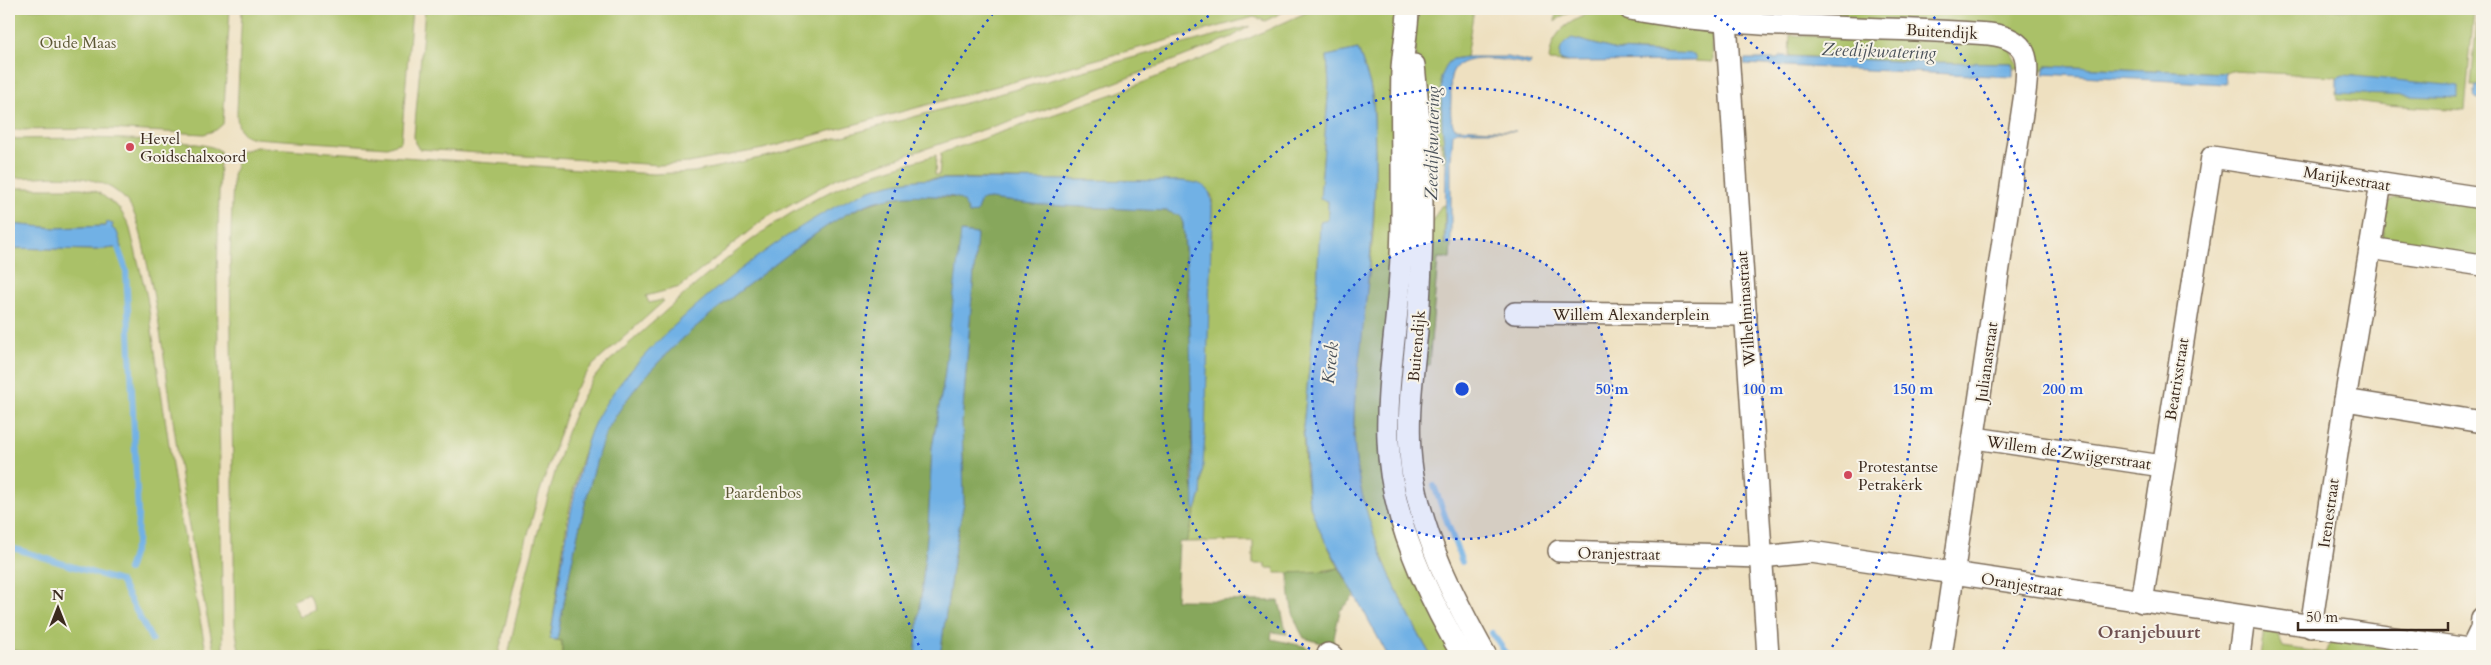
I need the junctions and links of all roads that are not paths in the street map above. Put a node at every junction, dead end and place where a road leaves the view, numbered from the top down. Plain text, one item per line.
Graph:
1 (1630, 9) edge
2 (1408, 15) edge
3 (1726, 21) junction
4 (2028, 67) joint
5 (2212, 157) joint
6 (2381, 183) junction
7 (2482, 198) edge
8 (2370, 248) junction
9 (2482, 265) edge
10 (1515, 313) dead end
11 (1746, 315) junction
12 (2345, 400) junction
13 (2482, 422) edge
14 (1975, 438) junction
15 (2162, 466) junction
16 (1559, 551) dead end
17 (1762, 557) junction
18 (1953, 574) junction
19 (2142, 602) junction
20 (2244, 618) junction
21 (2482, 618) edge
22 (2311, 626) junction
23 (2474, 652) edge
24 (1464, 656) edge
25 (1486, 656) edge
26 (1768, 656) edge
27 (1941, 656) edge
28 (2239, 656) edge

1 - 3 street, Buitendijk
2 - 24 street, Buitendijk
2 - 25 street, Buitendijk
3 - 4 street, Buitendijk
3 - 11 street, Wilhelminastraat
4 - 14 street, Julianastraat
5 - 6 street, Marijkestraat
5 - 15 street, Beatrixstraat
6 - 7 street, Marijkestraat
6 - 8 street, Irenestraat
8 - 9 street
8 - 12 street, Irenestraat
10 - 11 street, Willem Alexanderplein
11 - 17 street, Wilhelminastraat
12 - 13 street
12 - 22 street, Irenestraat
14 - 15 street, Willem de Zwijgerstraat
14 - 18 street, Julianastraat
15 - 19 street, Beatrixstraat
16 - 17 street, Oranjestraat
17 - 18 street, Oranjestraat
17 - 26 street, Wilhelminastraat
18 - 19 street, Oranjestraat
18 - 27 street, Julianastraat
19 - 20 street, Oranjestraat
20 - 22 street, Oranjestraat
20 - 28 street
21 - 23 street
22 - 23 street, Oranjestraat

